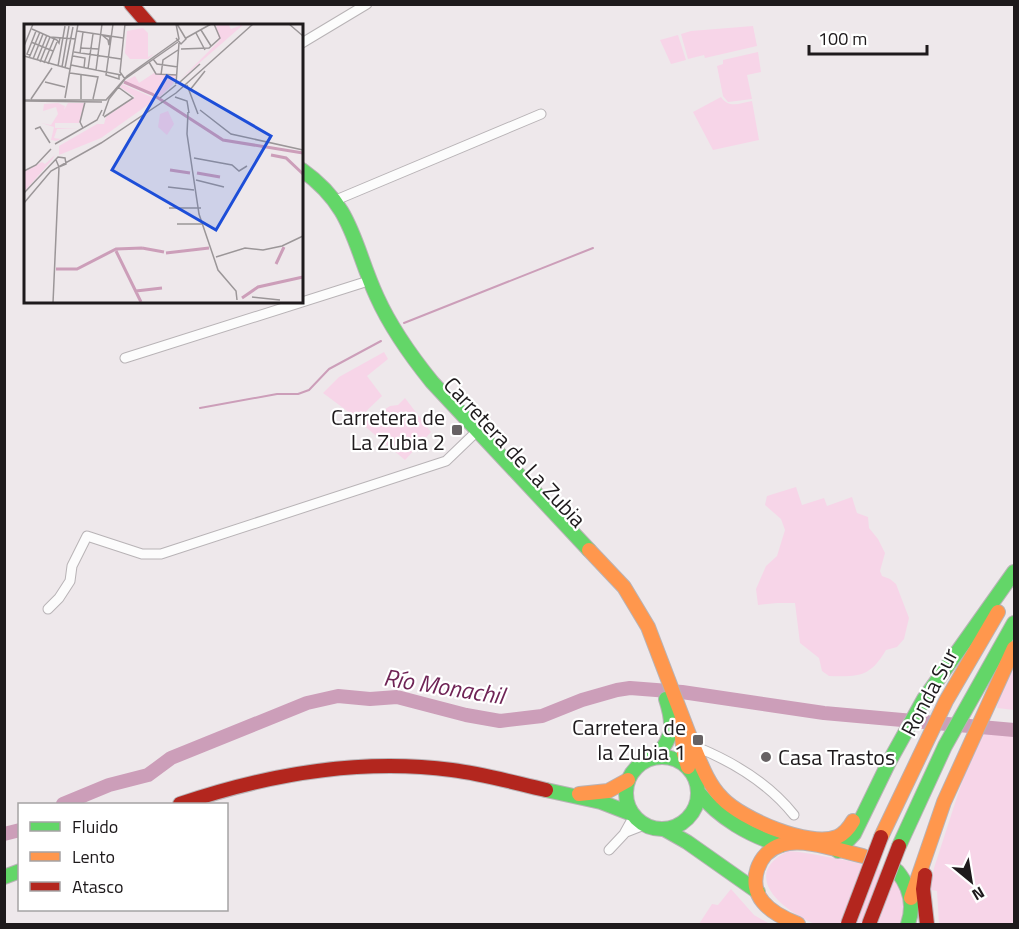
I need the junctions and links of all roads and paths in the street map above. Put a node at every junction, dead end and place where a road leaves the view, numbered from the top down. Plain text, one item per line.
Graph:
1 (118, 4) edge
2 (131, 4) edge
3 (367, 4) edge
4 (135, 24) edge
5 (148, 24) edge
6 (303, 41) edge
7 (541, 114) dead end
8 (303, 172) edge
9 (303, 181) edge
10 (336, 200) junction
11 (362, 283) junction
12 (303, 302) edge
13 (299, 303) edge
14 (124, 358) dead end
15 (472, 436) junction
16 (1014, 572) edge
17 (1014, 583) edge
18 (48, 609) dead end
19 (1014, 623) edge
20 (1014, 648) edge
21 (664, 681) junction
22 (673, 703) junction
23 (695, 750) junction
24 (656, 757) junction
25 (688, 767) junction
26 (628, 780) junction
27 (699, 793) junction
28 (570, 795) junction
29 (183, 803) edge
30 (865, 807) junction
31 (794, 815) dead end
32 (637, 818) junction
33 (664, 829) junction
34 (932, 836) junction
35 (781, 845) junction
36 (609, 850) dead end
37 (838, 851) junction
38 (862, 856) dead end
39 (897, 871) dead end
40 (758, 892) junction
41 (912, 903) junction
42 (794, 924) edge
43 (848, 924) edge
44 (869, 924) edge
45 (908, 924) edge
46 (920, 924) edge
47 (927, 924) edge

1 - 4 main road
2 - 5 main road
3 - 6 street
7 - 10 street
8 - 10 main road, Carretera de La Zubia
9 - 11 main road, Carretera de La Zubia
10 - 21 main road, Carretera de La Zubia
11 - 12 street
11 - 15 main road, Carretera de La Zubia
13 - 14 street
15 - 18 street
15 - 21 main road, Carretera de La Zubia
16 - 30 main road
17 - 43 main road, Ronda Sur, bridge
19 - 44 main road, Ronda Sur, bridge
20 - 34 main road
21 - 22 main road, Carretera de La Zubia
22 - 23 main road, Carretera de La Zubia
22 - 24 main road, Carretera de La Zubia
22 - 25 main road, Carretera de La Zubia
23 - 30 main road, Carretera de La Zubia
23 - 31 street
24 - 25 main road
24 - 26 main road
25 - 27 main road
26 - 28 main road
26 - 32 main road
27 - 33 main road
27 - 35 main road
28 - 29 main road
28 - 32 main road
30 - 37 main road
32 - 33 main road
32 - 36 street
33 - 40 main road
34 - 41 main road
34 - 47 main road
35 - 37 main road
35 - 40 main road
37 - 38 main road
39 - 41 main road
40 - 42 main road
41 - 45 main road
41 - 46 main road

